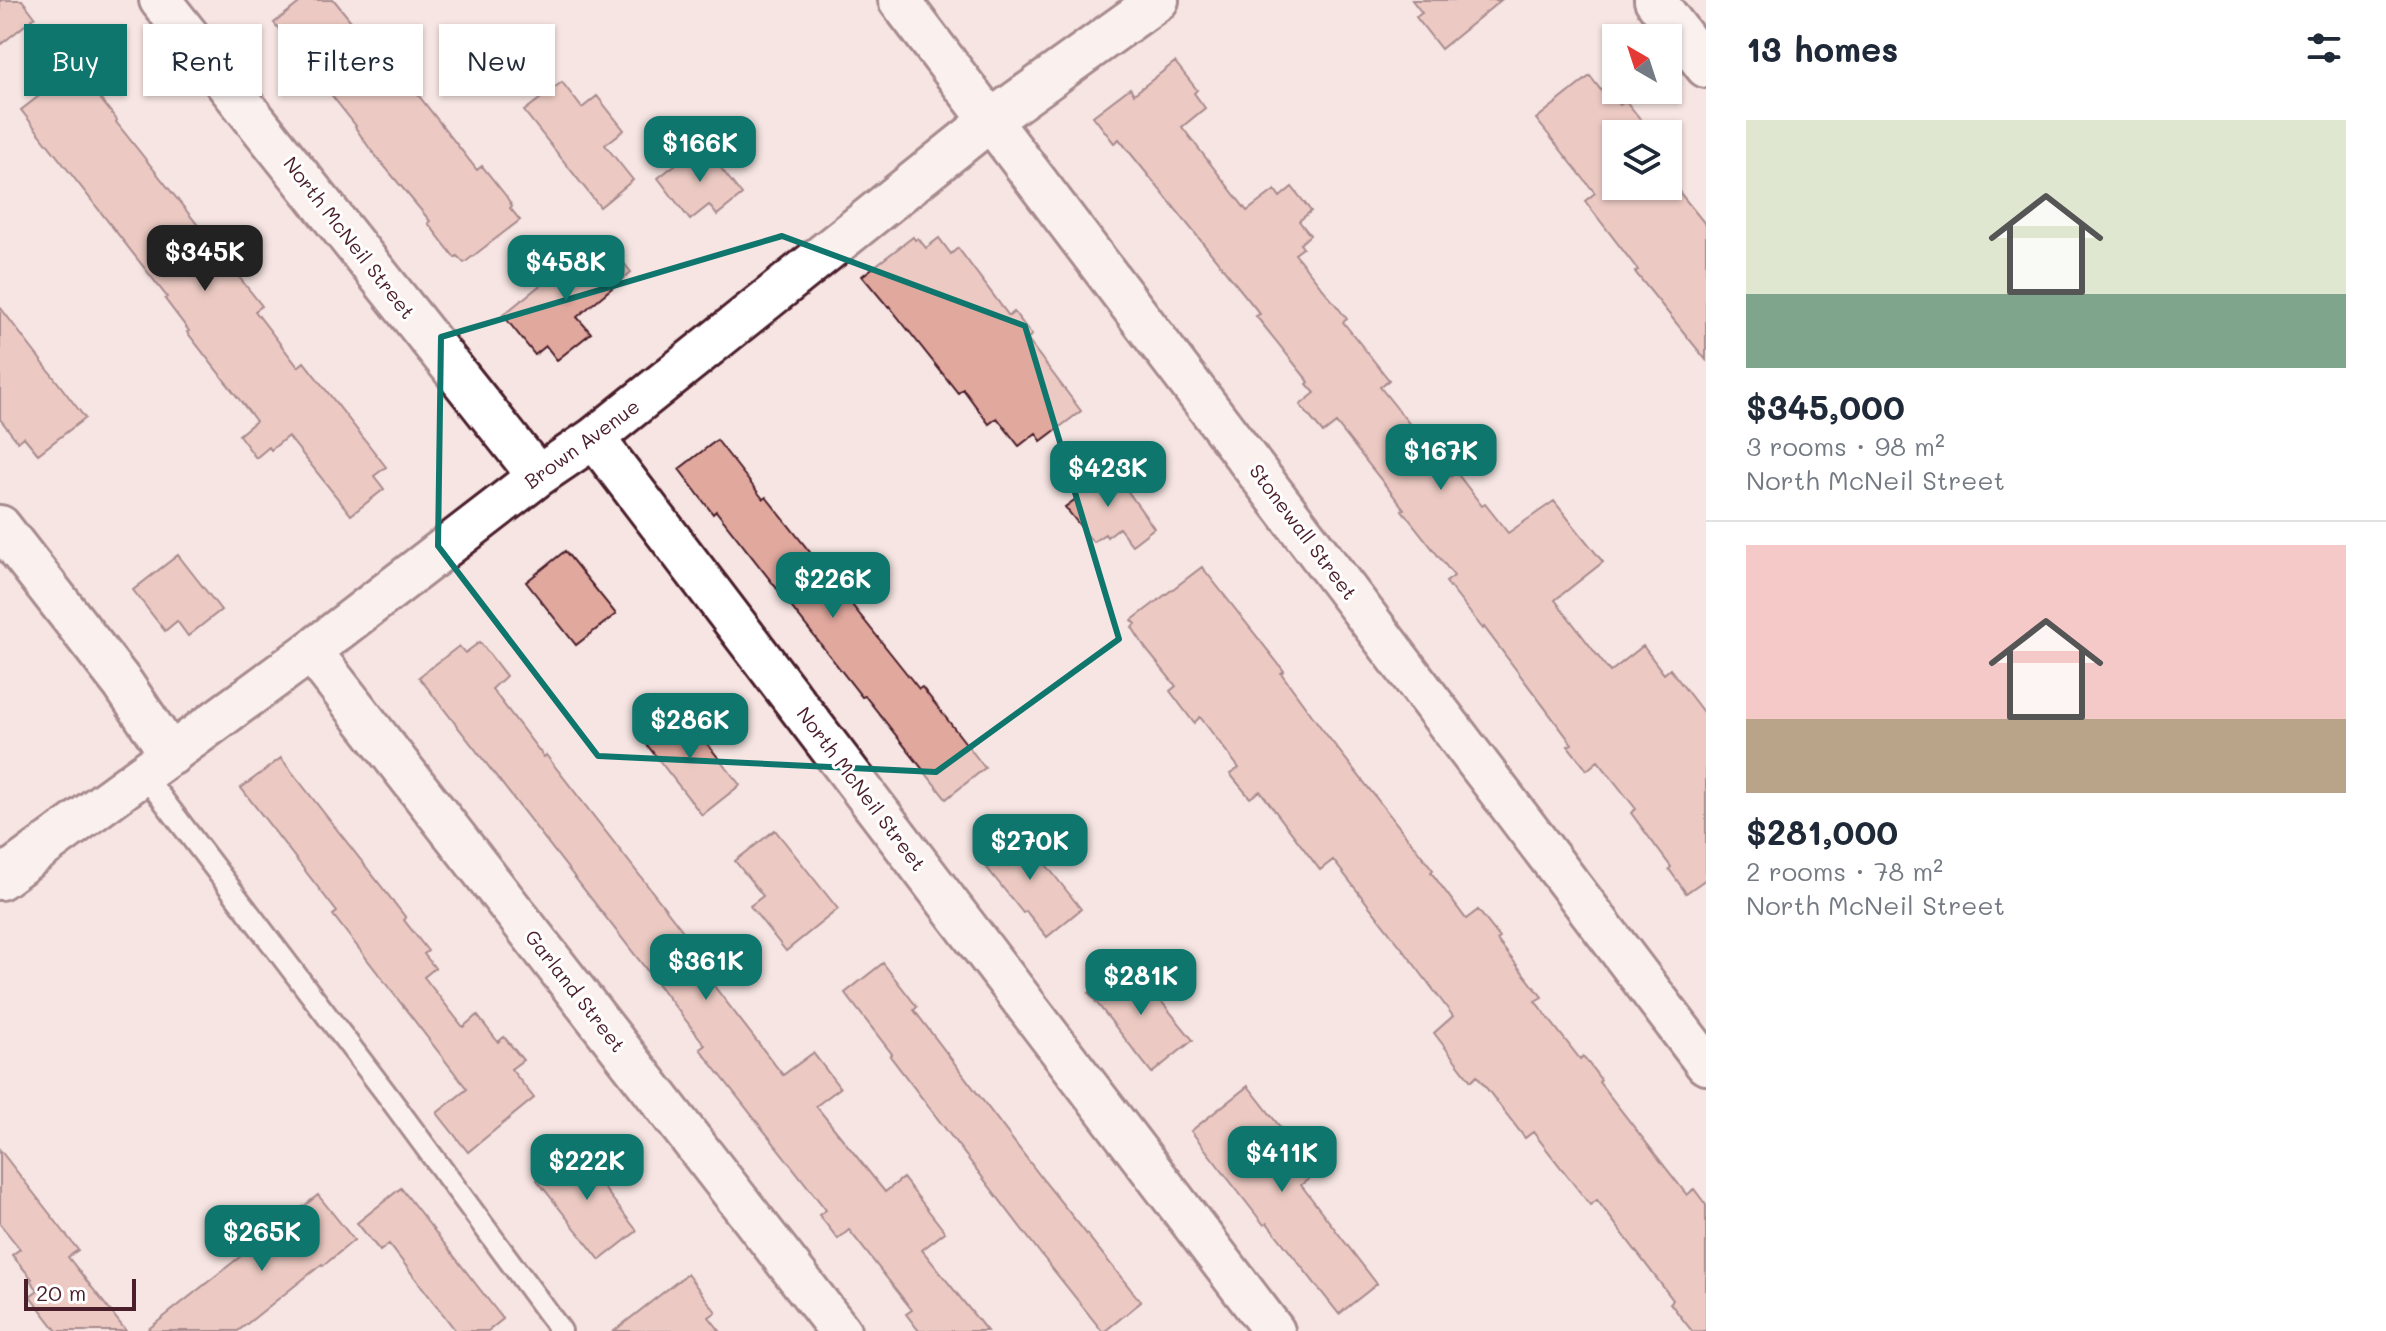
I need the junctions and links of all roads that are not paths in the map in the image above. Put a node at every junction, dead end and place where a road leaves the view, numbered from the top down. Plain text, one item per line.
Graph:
1 (160, 0) edge
2 (899, 0) edge
3 (1158, 0) edge
4 (1655, 0) edge
5 (1706, 67) edge
6 (991, 120) junction
7 (594, 438) junction
8 (538, 476) junction
9 (0, 526) edge
10 (311, 651) junction
11 (158, 765) junction
12 (0, 879) edge
13 (1706, 1064) edge
14 (561, 1331) edge
15 (840, 1331) edge
16 (1274, 1331) edge

1 - 8 street, North McNeil Street
2 - 6 street, Stonewall Street
3 - 6 street, Brown Avenue
4 - 5 street
6 - 7 street, Brown Avenue
6 - 13 street, Stonewall Street
7 - 8 street, Brown Avenue
7 - 16 street, North McNeil Street
8 - 10 street, Brown Avenue
9 - 11 street
10 - 11 street, Brown Avenue
10 - 15 street, Garland Street
11 - 12 street, Brown Avenue
11 - 14 lane

